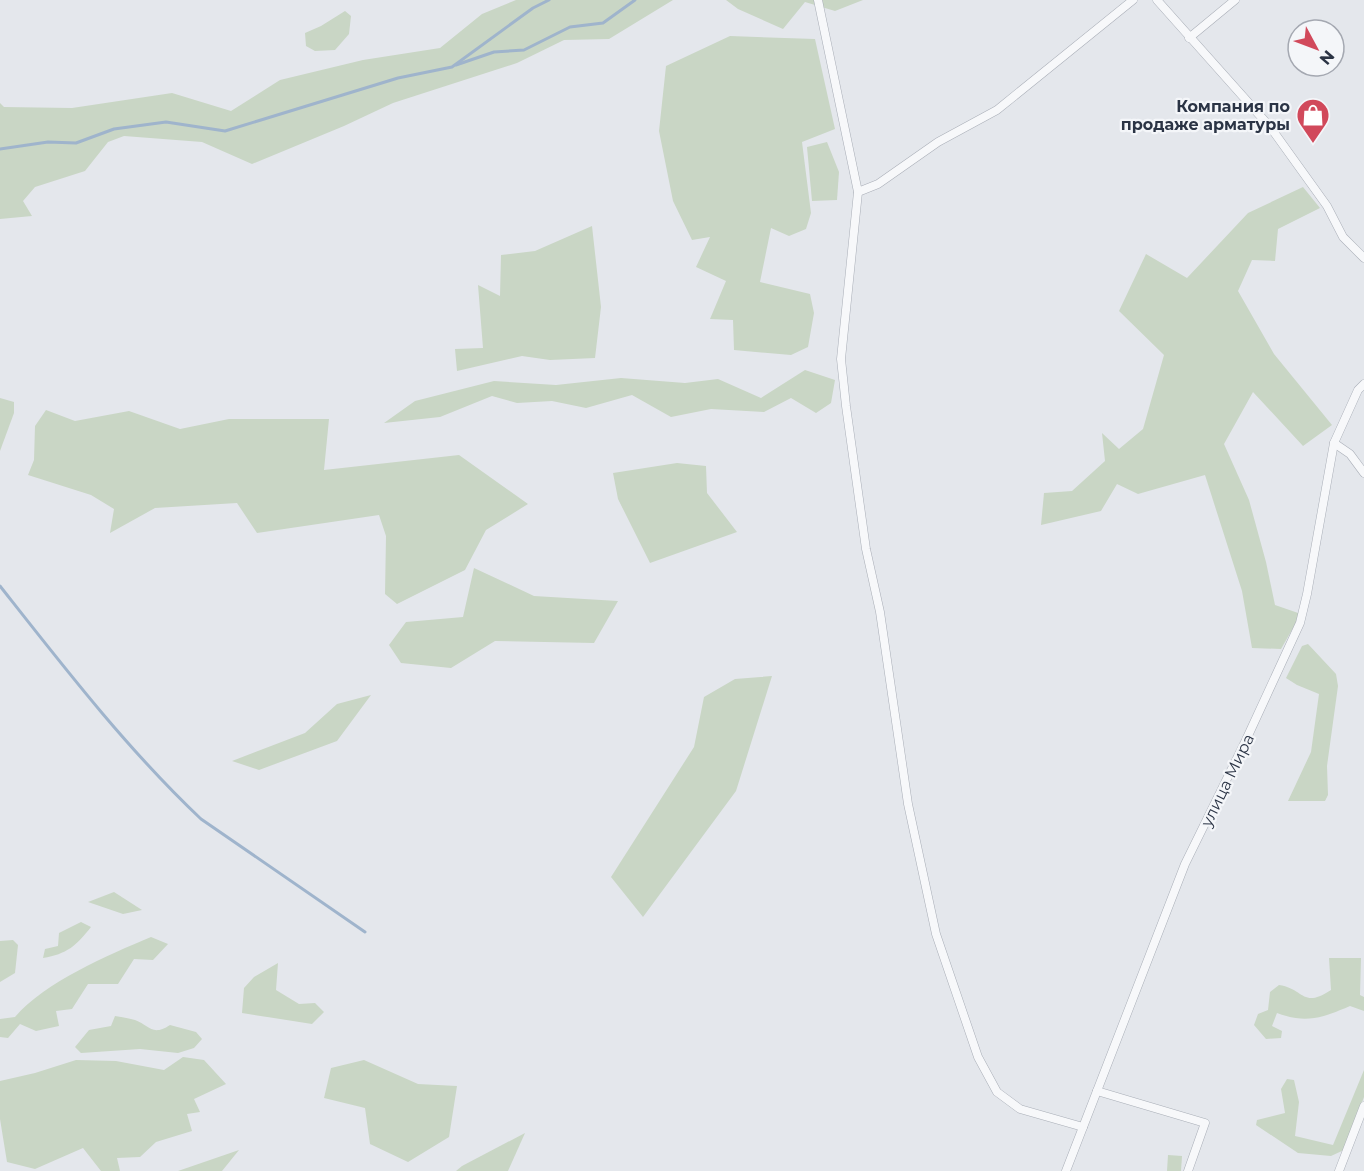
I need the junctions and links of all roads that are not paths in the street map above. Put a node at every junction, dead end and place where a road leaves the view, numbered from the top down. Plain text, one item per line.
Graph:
1 (818, 0) edge
2 (1133, 0) edge
3 (1157, 0) edge
4 (1235, 0) edge
5 (1189, 38) junction
6 (858, 192) junction
7 (1364, 258) edge
8 (1364, 384) edge
9 (1334, 443) junction
10 (1364, 473) edge
11 (1096, 1091) junction
12 (1364, 1106) edge
13 (1083, 1127) junction
14 (1066, 1171) edge
15 (1188, 1171) edge
16 (1339, 1171) edge

1 - 6 street
2 - 6 street
3 - 5 street
4 - 5 street
5 - 7 street
6 - 13 street
8 - 9 street, улица Мира
9 - 10 street
9 - 11 street, улица Мира
11 - 13 street, улица Мира
11 - 15 street
12 - 16 street
13 - 14 street, улица Мира

